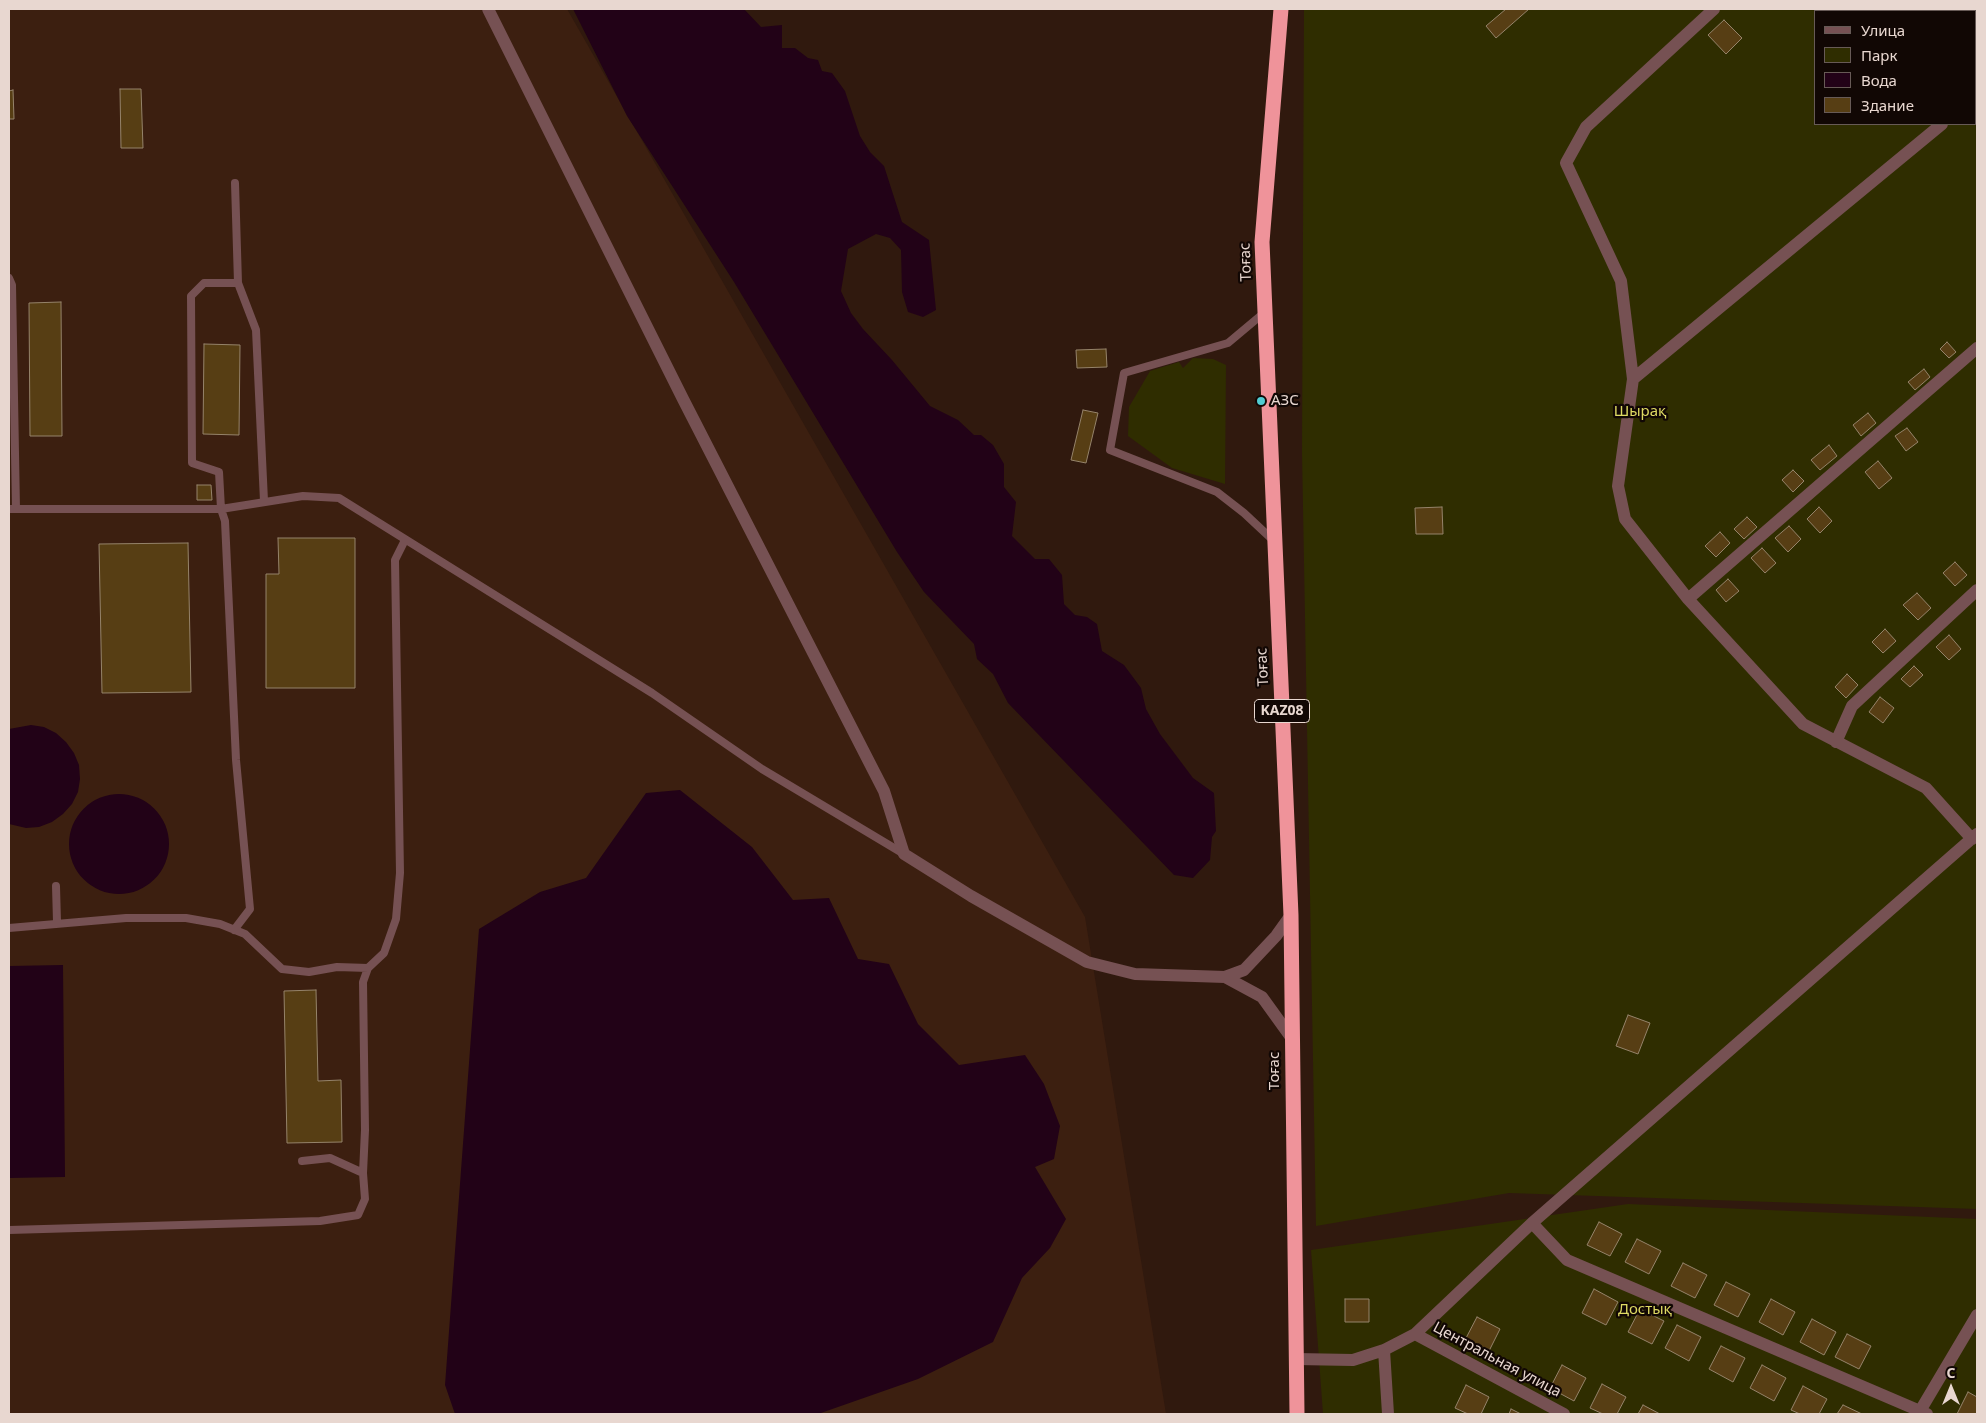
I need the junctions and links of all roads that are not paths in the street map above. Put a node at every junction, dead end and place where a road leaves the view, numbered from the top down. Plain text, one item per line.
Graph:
1 (488, 9) edge
2 (1281, 9) edge
3 (1714, 9) edge
4 (1941, 125) edge
5 (235, 183) dead end
6 (9, 278) edge
7 (238, 283) junction
8 (1265, 312) junction
9 (1977, 348) edge
10 (1633, 379) junction
11 (264, 501) junction
12 (12, 509) edge
13 (221, 509) junction
14 (405, 540) junction
15 (1275, 542) junction
16 (1977, 590) edge
17 (1688, 599) junction
18 (1836, 742) junction
19 (1974, 836) edge
20 (904, 854) junction
21 (56, 886) dead end
22 (1291, 915) junction
23 (57, 922) junction
24 (9, 928) edge
25 (234, 930) junction
26 (368, 968) junction
27 (1224, 977) junction
28 (1293, 1040) junction
29 (302, 1161) dead end
30 (364, 1173) junction
31 (1532, 1223) junction
32 (9, 1230) edge
33 (1977, 1315) edge
34 (1415, 1334) junction
35 (1384, 1350) junction
36 (1296, 1359) junction
37 (1924, 1413) edge
38 (1297, 1414) edge
39 (1388, 1414) edge
40 (1564, 1414) edge

1 - 20 street
2 - 8 highway, Тоғас / KAZ08
3 - 10 street
4 - 10 street
5 - 7 lane
6 - 12 lane
7 - 11 lane
7 - 13 lane
8 - 15 highway, Тоғас / KAZ08
8 - 15 lane
9 - 17 street
10 - 17 street
11 - 13 lane
11 - 14 lane
12 - 13 lane
13 - 25 lane
14 - 20 lane
14 - 26 lane
15 - 22 highway, Тоғас / KAZ08
16 - 18 street
17 - 18 street
18 - 19 street
19 - 31 street
20 - 27 street
21 - 23 lane
22 - 27 street
22 - 28 highway, Тоғас / KAZ08
23 - 24 lane
23 - 25 lane
25 - 26 lane
26 - 30 lane
27 - 28 street
28 - 36 highway, Тоғас / KAZ08
29 - 30 lane
30 - 32 lane
31 - 34 street
31 - 37 street
33 - 37 street
34 - 35 street
34 - 40 street, Центральная улица
35 - 36 street
35 - 39 street
36 - 38 highway, Тоғас / KAZ08

